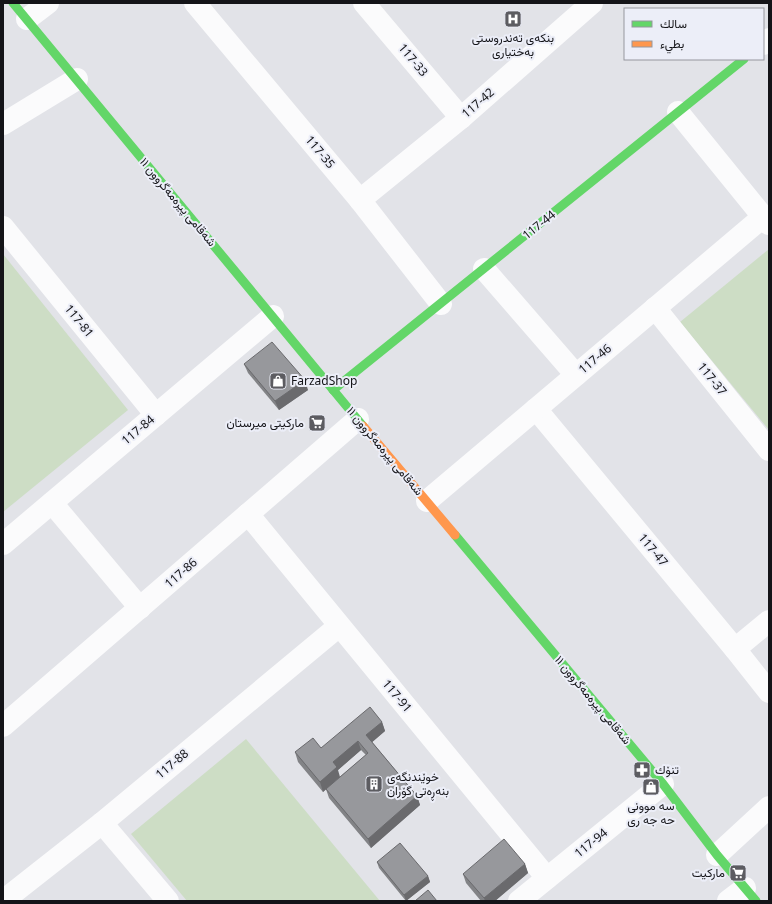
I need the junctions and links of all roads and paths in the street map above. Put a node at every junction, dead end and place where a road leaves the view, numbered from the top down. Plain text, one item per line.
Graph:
1 (13, 3) edge
2 (48, 3) edge
3 (195, 3) edge
4 (364, 3) edge
5 (591, 3) edge
6 (27, 19) junction
7 (743, 60) edge
8 (77, 79) junction
9 (678, 112) junction
10 (461, 118) junction
11 (3, 124) edge
12 (360, 200) junction
13 (766, 220) edge
14 (3, 227) edge
15 (484, 269) junction
16 (441, 304) junction
17 (655, 308) junction
18 (273, 316) junction
19 (576, 376) junction
20 (333, 390) junction
21 (536, 409) junction
22 (156, 415) junction
23 (358, 419) junction
24 (769, 450) edge
25 (427, 501) junction
26 (52, 503) junction
27 (248, 514) junction
28 (3, 544) edge
29 (140, 608) junction
30 (769, 621) edge
31 (339, 626) junction
32 (735, 649) junction
33 (769, 692) edge
34 (3, 726) edge
35 (663, 784) junction
36 (769, 807) edge
37 (102, 823) junction
38 (717, 855) junction
39 (547, 878) junction
40 (750, 894) edge
41 (3, 901) edge
42 (168, 901) edge
43 (519, 901) edge
44 (728, 901) edge

1 - 6 street, شەقامی پیرەمەگروون ١١
2 - 6 street
3 - 12 street, 117-35
4 - 10 street, 117-33
5 - 10 street, 117-42
6 - 8 street, شەقامی پیرەمەگروون ١١
7 - 9 street, 117-44
8 - 11 street
8 - 18 street, شەقامی پیرەمەگروون ١١
9 - 13 street
9 - 15 street, 117-44
10 - 12 street, 117-42
12 - 16 street, 117-35
13 - 17 street, 117-46
14 - 22 street, 117-81
15 - 16 street, 117-44
15 - 19 street
16 - 20 street, 117-44
17 - 19 street, 117-46
17 - 24 street, 117-37
18 - 20 street, شەقامی پیرەمەگروون ١١
18 - 22 street, 117-84
19 - 21 street, 117-46
20 - 23 street, شەقامی پیرەمەگروون ١١
21 - 25 street, 117-46
21 - 32 street, 117-47
22 - 26 street, 117-84
23 - 25 street, شەقامی پیرەمەگروون ١١
23 - 27 street, 117-86
25 - 35 street, شەقامی پیرەمەگروون ١١
26 - 28 street, 117-84
26 - 29 street
27 - 29 street, 117-86
27 - 31 street, 117-91
29 - 34 street, 117-86
30 - 32 street
31 - 37 street, 117-88
31 - 39 street, 117-91
32 - 33 street, 117-47
35 - 38 street, شەقامی پیرەمەگروون ١١
35 - 39 street, 117-94
36 - 38 street
37 - 41 street, 117-88
37 - 42 street
38 - 40 street, شەقامی پیرەمەگروون ١١
39 - 43 street, 117-94
40 - 44 street

